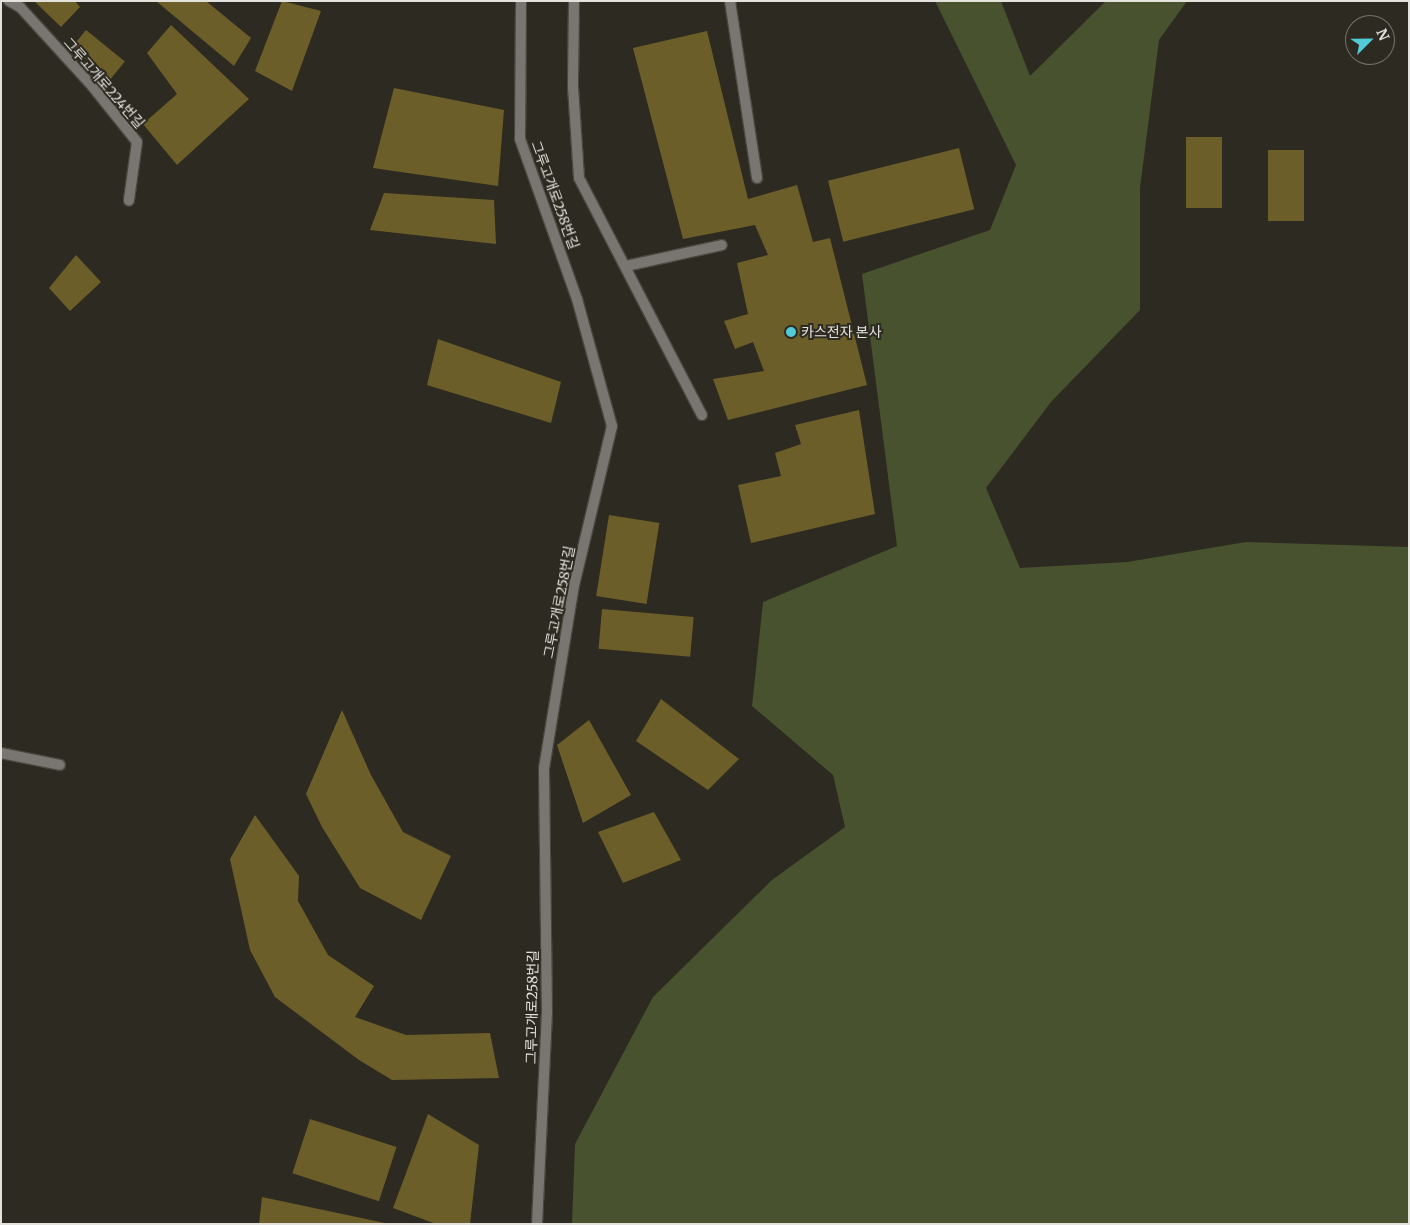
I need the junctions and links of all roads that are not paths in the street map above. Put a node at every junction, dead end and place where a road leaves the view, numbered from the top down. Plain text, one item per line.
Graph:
1 (9, 1) edge
2 (521, 1) edge
3 (730, 1) edge
4 (576, 2) edge
5 (757, 178) dead end
6 (129, 200) dead end
7 (722, 245) dead end
8 (626, 266) junction
9 (702, 415) dead end
10 (1, 753) edge
11 (60, 765) dead end
12 (537, 1224) edge

1 - 6 street, 그루고개로224번길
2 - 12 street, 그루고개로258번길
3 - 5 street
4 - 8 street
7 - 8 street
8 - 9 street
10 - 11 street

